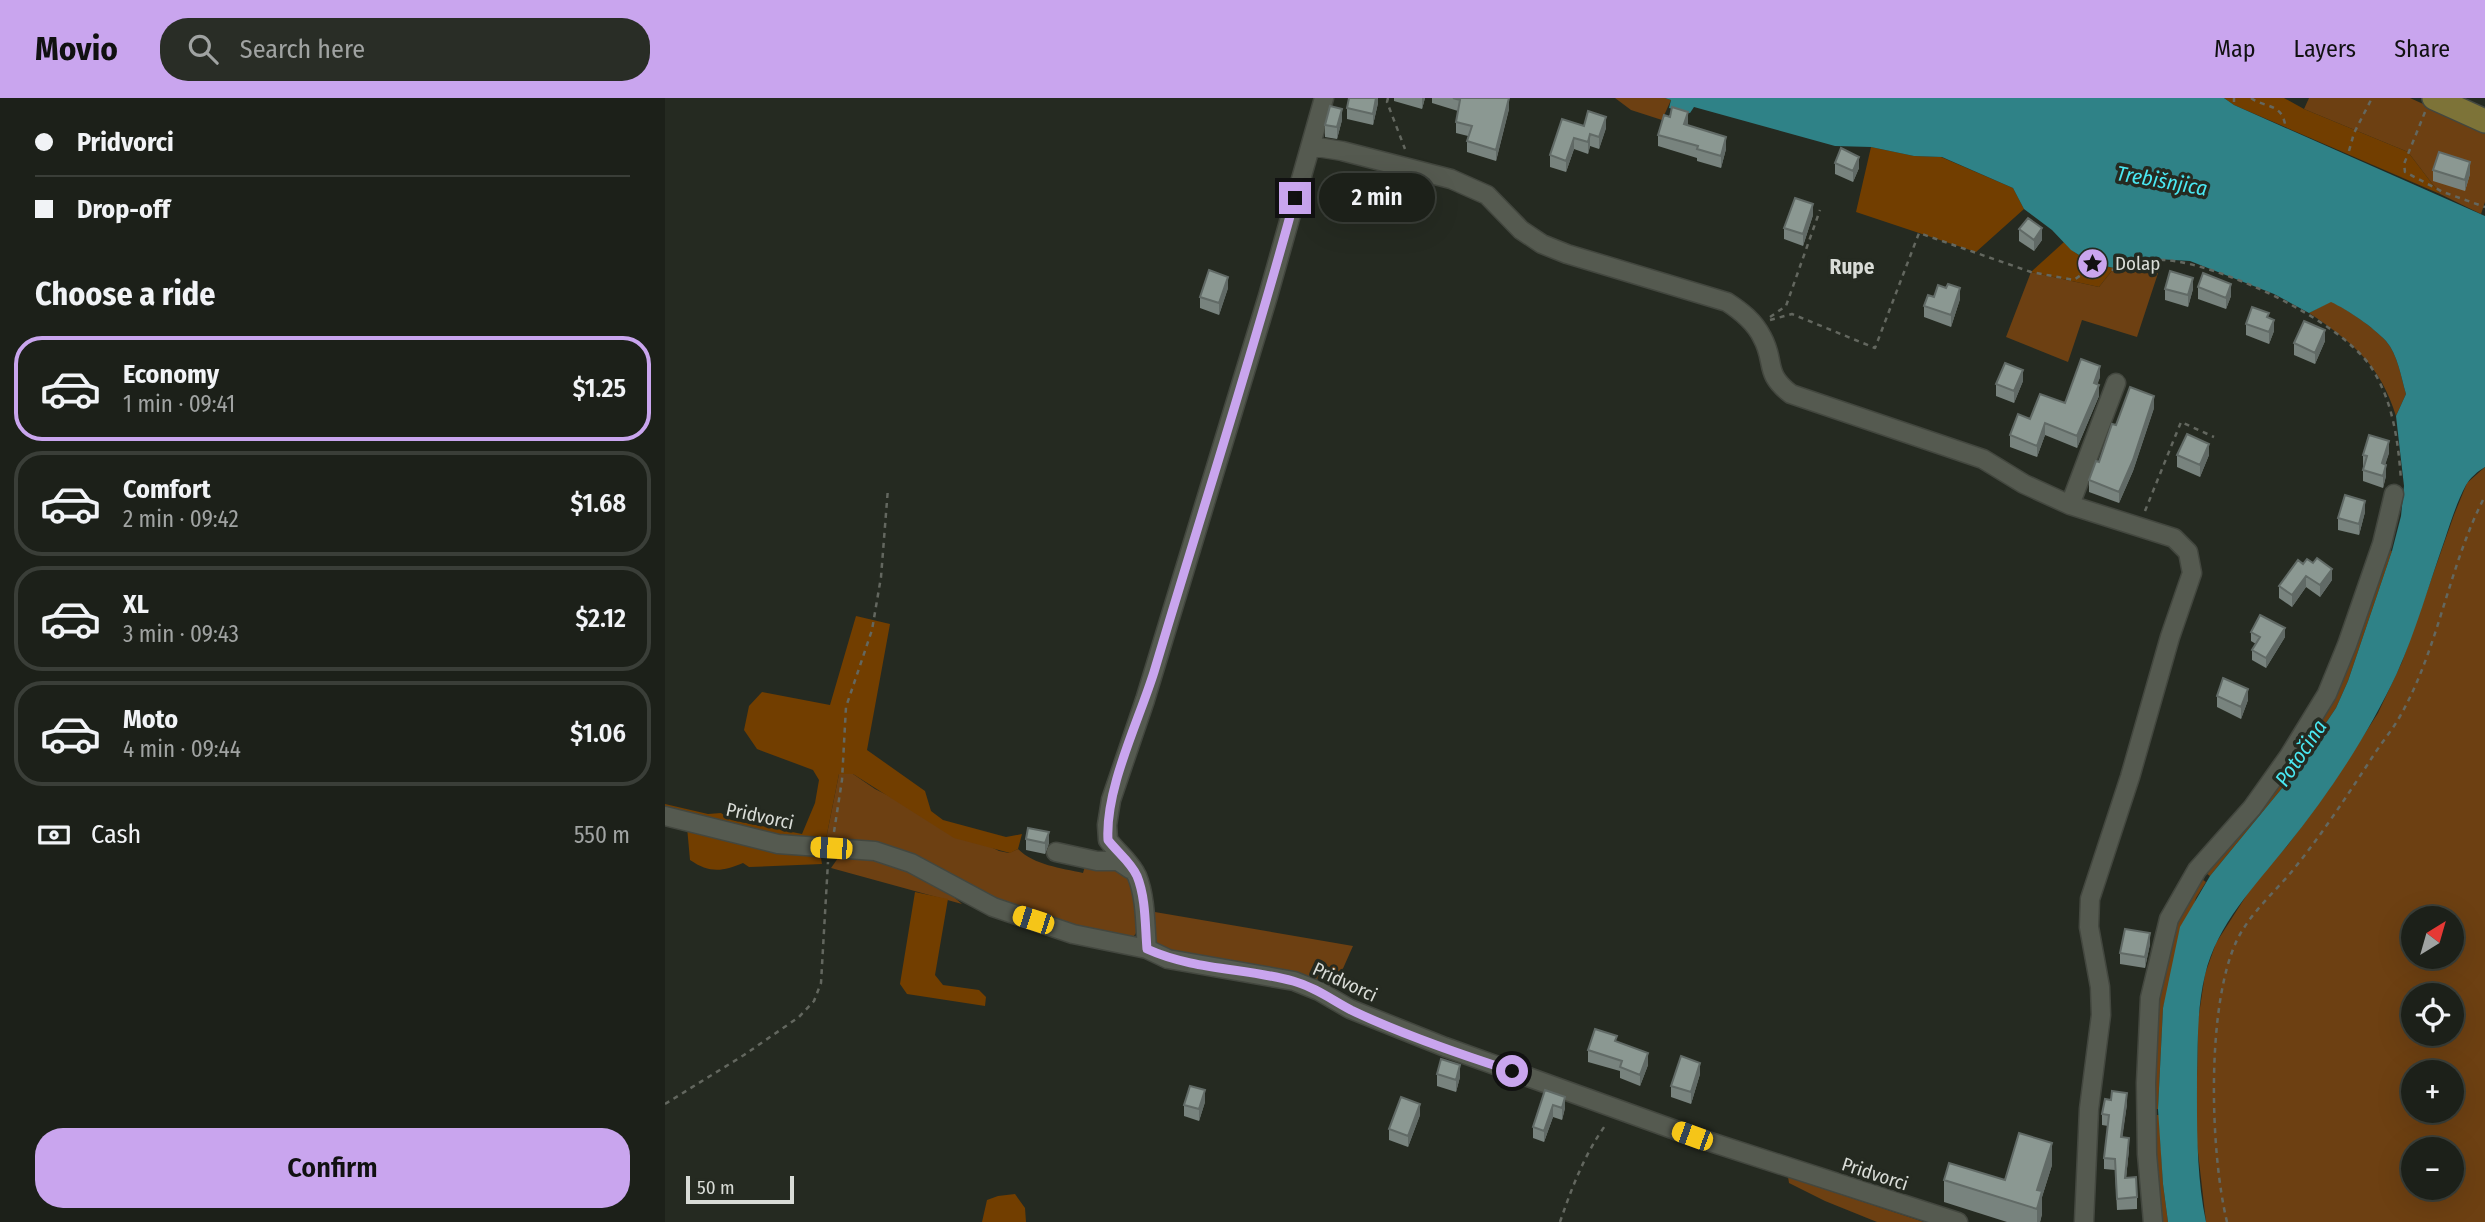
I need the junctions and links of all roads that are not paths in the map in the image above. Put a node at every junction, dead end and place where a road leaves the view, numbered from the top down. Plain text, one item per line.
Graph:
1 (1324, 98) edge
2 (2430, 102) edge
3 (2485, 121) edge
4 (1311, 146) junction
5 (2116, 383) dead end
6 (2394, 494) road end
7 (2070, 505) junction
8 (665, 816) edge
9 (1056, 852) dead end
10 (1137, 875) junction
11 (1147, 949) junction
12 (1958, 1222) edge
13 (2084, 1222) edge
14 (2153, 1222) edge

1 - 4 street
2 - 3 main road
4 - 7 street
4 - 10 street
5 - 7 street
6 - 14 street
7 - 13 street
8 - 11 street, Pridvorci
9 - 10 street
10 - 11 street
11 - 12 street, Pridvorci

